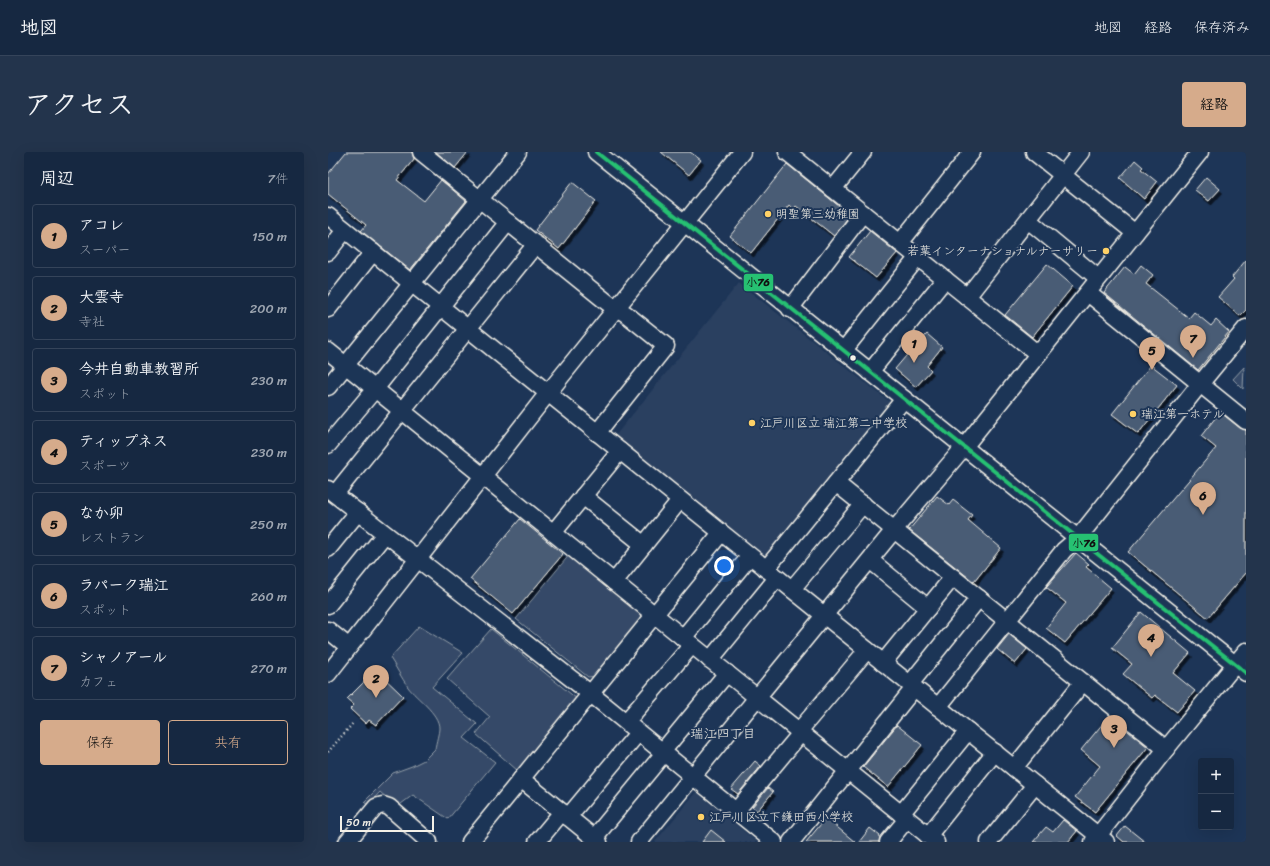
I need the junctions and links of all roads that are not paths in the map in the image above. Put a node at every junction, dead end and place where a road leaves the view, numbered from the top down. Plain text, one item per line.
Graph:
1 (421, 152) edge
2 (518, 152) edge
3 (596, 152) edge
4 (742, 152) edge
5 (787, 152) edge
6 (863, 152) edge
7 (972, 152) edge
8 (1034, 152) edge
9 (1081, 152) edge
10 (1200, 152) edge
11 (1063, 175) junction
12 (833, 189) junction
13 (480, 199) junction
14 (863, 213) junction
15 (328, 216) edge
16 (1028, 220) junction
17 (508, 222) junction
18 (686, 223) junction
19 (345, 230) junction
20 (1135, 233) junction
21 (900, 243) junction
22 (536, 244) junction
23 (328, 252) edge
24 (373, 252) junction
25 (918, 257) junction
26 (1098, 278) junction
27 (945, 279) junction
28 (411, 283) junction
29 (1088, 293) junction
30 (967, 297) junction
31 (440, 307) junction
32 (616, 308) junction
33 (328, 309) edge
34 (790, 309) junction
35 (467, 328) junction
36 (1246, 328) edge
37 (843, 350) junction
38 (328, 351) edge
39 (1038, 354) junction
40 (346, 365) junction
41 (870, 372) junction
42 (1200, 384) junction
43 (328, 387) edge
44 (375, 389) junction
45 (548, 393) junction
46 (904, 399) junction
47 (401, 410) junction
48 (1246, 421) edge
49 (597, 433) junction
50 (328, 445) edge
51 (964, 447) junction
52 (620, 451) junction
53 (483, 477) junction
54 (836, 483) junction
55 (330, 492) edge
56 (583, 496) junction
57 (680, 500) junction
58 (862, 504) junction
59 (358, 512) junction
60 (894, 530) junction
61 (553, 533) junction
62 (721, 533) junction
63 (385, 534) junction
64 (1078, 538) junction
65 (644, 545) junction
66 (328, 549) edge
67 (750, 556) junction
68 (419, 560) junction
69 (870, 560) junction
70 (772, 573) junction
71 (953, 577) junction
72 (614, 582) junction
73 (792, 589) junction
74 (979, 598) junction
75 (328, 605) edge
76 (928, 608) junction
77 (654, 615) junction
78 (824, 616) junction
79 (1007, 620) junction
80 (328, 630) edge
81 (687, 642) junction
82 (349, 647) junction
83 (867, 650) junction
84 (1246, 651) edge
85 (710, 660) junction
86 (883, 663) junction
87 (1241, 668) edge
88 (727, 673) junction
89 (328, 674) edge
90 (1083, 682) junction
91 (912, 686) junction
92 (591, 694) junction
93 (757, 698) junction
94 (938, 707) junction
95 (626, 722) junction
96 (968, 731) junction
97 (638, 732) junction
98 (800, 732) junction
99 (1166, 749) junction
100 (995, 752) junction
101 (663, 753) junction
102 (1014, 768) junction
103 (848, 771) junction
104 (693, 776) junction
105 (522, 779) junction
106 (1034, 785) junction
107 (736, 811) junction
108 (565, 814) junction
109 (904, 816) junction
110 (592, 839) edge
111 (932, 839) edge
112 (1099, 840) edge
113 (347, 842) edge
114 (429, 842) edge
115 (470, 842) edge
116 (537, 842) edge
117 (639, 842) edge
118 (774, 842) edge
119 (790, 842) edge
120 (888, 842) edge
121 (989, 842) edge

1 - 13 street
2 - 13 street
3 - 18 street
4 - 18 street
5 - 12 street
6 - 12 street
7 - 21 street
8 - 11 street
9 - 11 street
10 - 20 street
11 - 16 street
11 - 20 street
12 - 14 street
13 - 17 street
13 - 28 street
14 - 21 street
14 - 34 street
15 - 19 street
16 - 26 street
16 - 30 street
17 - 22 street
17 - 31 street
18 - 32 street
18 - 34 street
19 - 23 street
19 - 24 street
20 - 26 street
21 - 25 street
22 - 32 street
22 - 35 street
24 - 28 street
24 - 33 street
25 - 27 street
25 - 37 street
26 - 29 street
27 - 30 street
27 - 41 street
28 - 31 street
28 - 40 street
29 - 39 street
29 - 42 street
30 - 39 street
31 - 35 street
31 - 44 street
32 - 45 street
32 - 49 street
34 - 37 street
35 - 45 street
35 - 47 street
36 - 42 street
37 - 41 street
38 - 40 street
39 - 51 street
40 - 43 street
40 - 44 street
41 - 46 street
42 - 48 street
42 - 64 street
44 - 47 street
44 - 50 street
45 - 49 street
45 - 53 street
46 - 51 street
46 - 54 street
47 - 53 street
47 - 55 street
49 - 52 street
51 - 60 street
51 - 64 street
52 - 56 street
52 - 57 street
53 - 61 street
53 - 68 street
54 - 58 street
54 - 70 street
55 - 59 street
56 - 61 street
56 - 65 street
57 - 62 street
57 - 65 street
58 - 60 street
58 - 73 street
59 - 63 street
59 - 66 street
60 - 69 street
60 - 71 street
61 - 72 street
62 - 67 street
62 - 77 street
63 - 68 street
63 - 75 street
64 - 79 street
64 - 87 street
65 - 72 street
67 - 70 street
67 - 81 street
68 - 82 street
68 - 92 street
69 - 76 street
69 - 78 street
70 - 73 street
70 - 85 street
71 - 74 street
71 - 76 street
72 - 77 street
73 - 78 street
74 - 79 street
74 - 91 street
76 - 86 street
77 - 81 street
77 - 92 street
78 - 83 street
78 - 93 street
79 - 90 street
79 - 94 street
80 - 82 street
81 - 85 street
81 - 95 street
82 - 89 street
83 - 86 street
83 - 98 street
84 - 87 street
85 - 88 street
86 - 91 street
87 - 99 street
88 - 93 street
88 - 101 street
90 - 99 street
90 - 102 street
91 - 94 street
91 - 103 street
92 - 95 street
92 - 105 street
93 - 98 street
93 - 104 street
94 - 96 street
95 - 97 street
96 - 100 street
96 - 109 street
97 - 101 street
97 - 108 street
98 - 103 street
98 - 107 street
99 - 112 street
100 - 102 street
100 - 111 street
101 - 104 street
101 - 110 street
102 - 106 street
103 - 109 street
103 - 119 street
104 - 107 street
104 - 117 street
105 - 108 street
105 - 115 street
106 - 112 street
106 - 121 street
107 - 118 street
108 - 110 street
108 - 116 street
109 - 111 street
109 - 120 street
113 - 114 street

